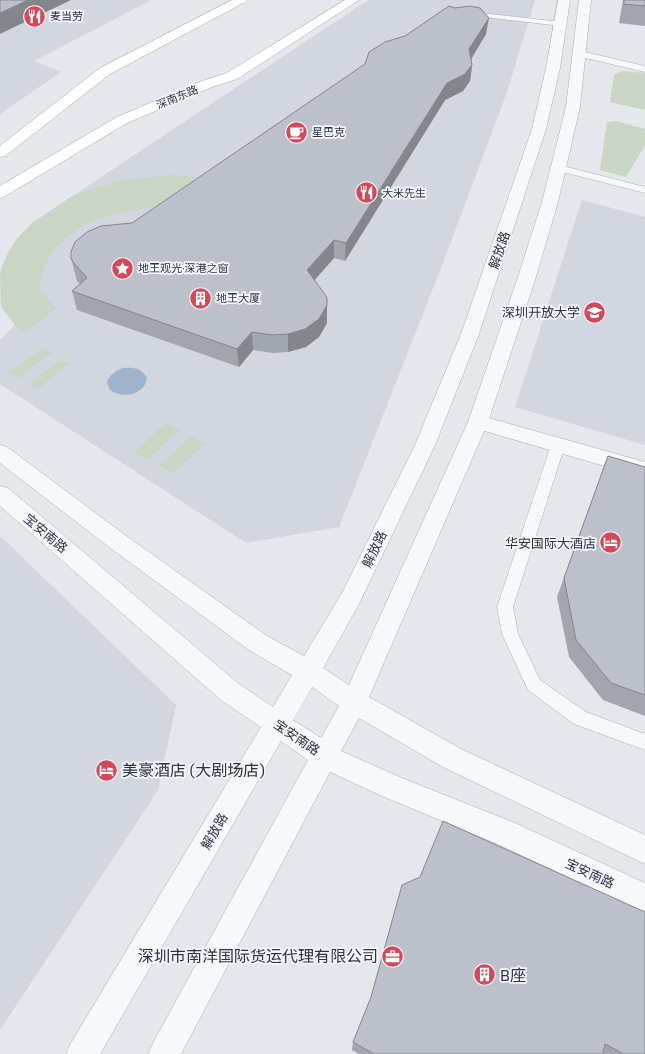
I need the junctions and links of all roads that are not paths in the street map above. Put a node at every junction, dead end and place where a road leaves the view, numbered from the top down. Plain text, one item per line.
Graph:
1 (241, 0) edge
2 (353, 0) edge
3 (564, 0) edge
4 (585, 0) edge
5 (459, 13) edge
6 (561, 24) junction
7 (580, 50) junction
8 (645, 61) edge
9 (645, 68) edge
10 (0, 153) edge
11 (559, 168) junction
12 (645, 190) edge
13 (0, 193) edge
14 (478, 422) junction
15 (558, 445) junction
16 (0, 452) edge
17 (645, 470) edge
18 (0, 494) edge
19 (308, 671) junction
20 (354, 702) junction
21 (276, 724) junction
22 (645, 742) edge
23 (326, 756) junction
24 (645, 850) edge
25 (645, 898) edge
26 (82, 1054) edge
27 (164, 1054) edge

1 - 10 main road
2 - 13 main road, 深南东路
3 - 6 street, 解放路
4 - 7 street
5 - 6 lane
6 - 19 street, 解放路
7 - 8 lane
7 - 9 lane
7 - 11 street
11 - 12 lane
11 - 14 street
14 - 15 street
14 - 20 street
15 - 17 street
15 - 22 lane
16 - 19 street
18 - 21 street, 宝安南路
19 - 20 street
19 - 21 street, 解放路
20 - 23 street
20 - 24 street
21 - 23 street, 宝安南路
21 - 26 street, 解放路
23 - 25 street, 宝安南路
23 - 27 street

